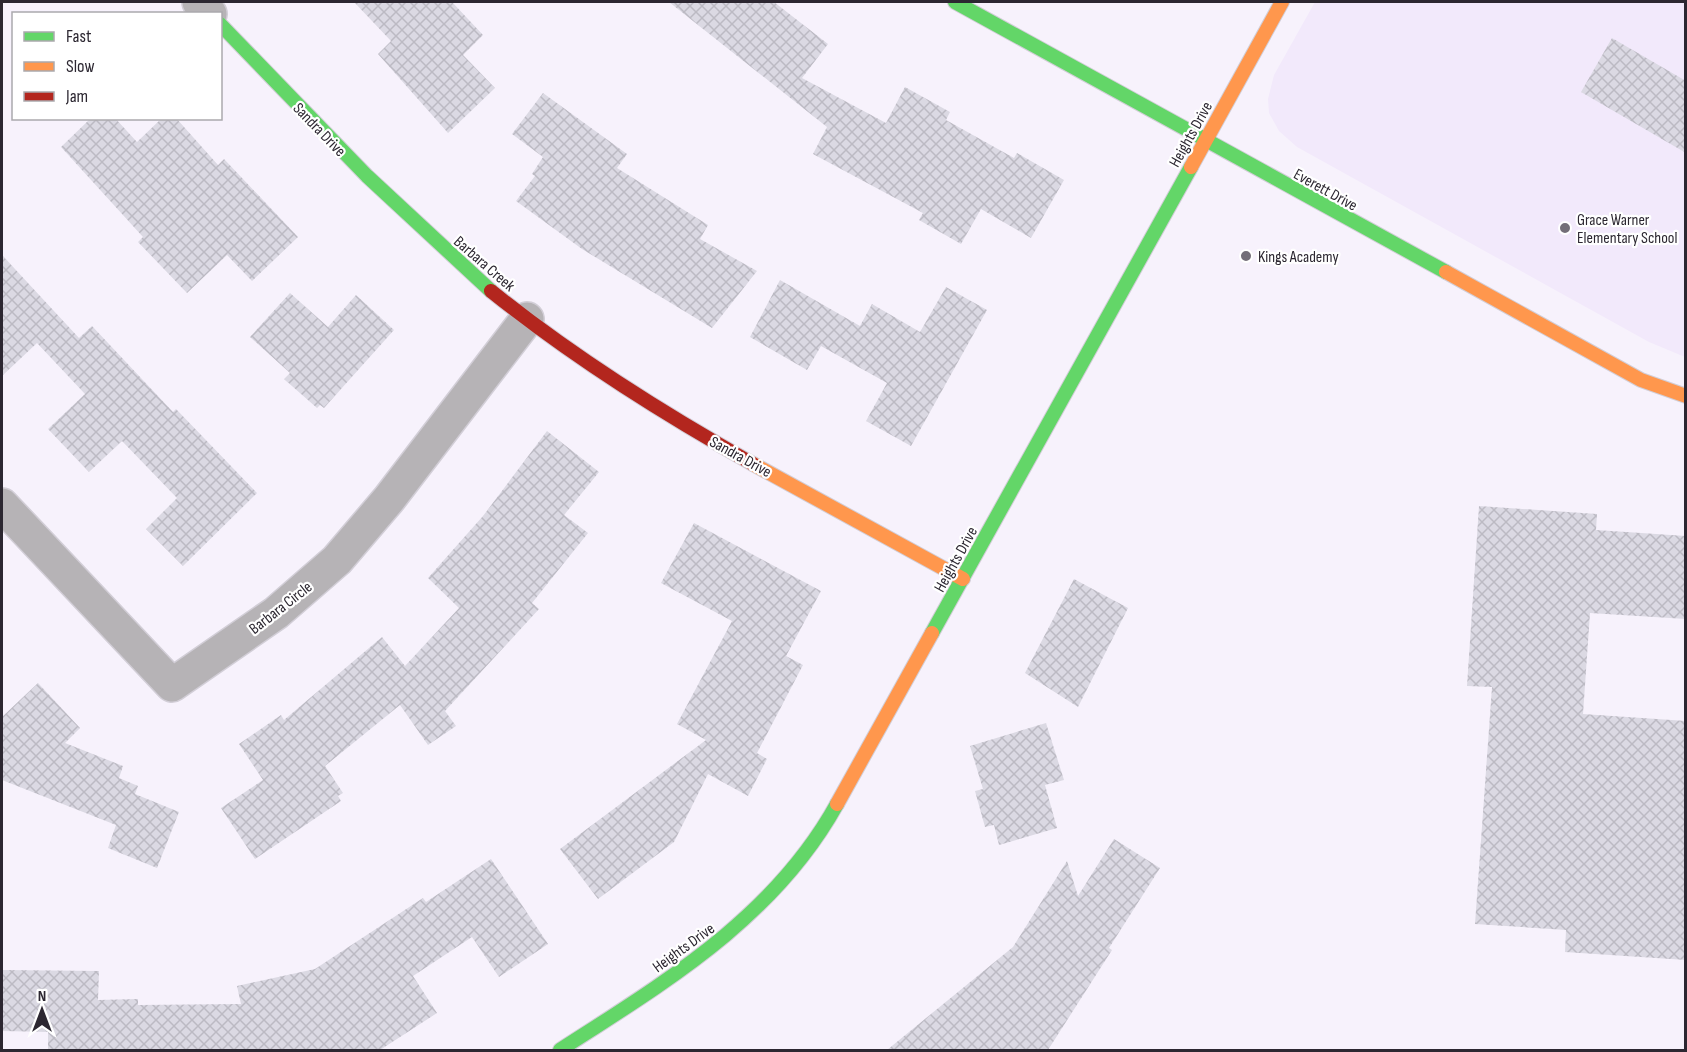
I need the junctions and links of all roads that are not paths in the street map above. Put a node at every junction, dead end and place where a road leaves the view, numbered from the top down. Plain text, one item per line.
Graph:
1 (955, 2) edge
2 (1282, 2) edge
3 (222, 26) edge
4 (1205, 141) junction
5 (422, 230) joint
6 (527, 319) junction
7 (1686, 396) edge
8 (2, 505) edge
9 (963, 579) junction
10 (560, 1050) edge

1 - 4 street, Everett Drive
2 - 4 street, Heights Drive
3 - 5 street, Sandra Drive
4 - 7 street, Everett Drive
4 - 9 street, Heights Drive
5 - 6 street, Barbara Creek
6 - 8 street, Barbara Circle
6 - 9 street, Sandra Drive
9 - 10 street, Heights Drive

